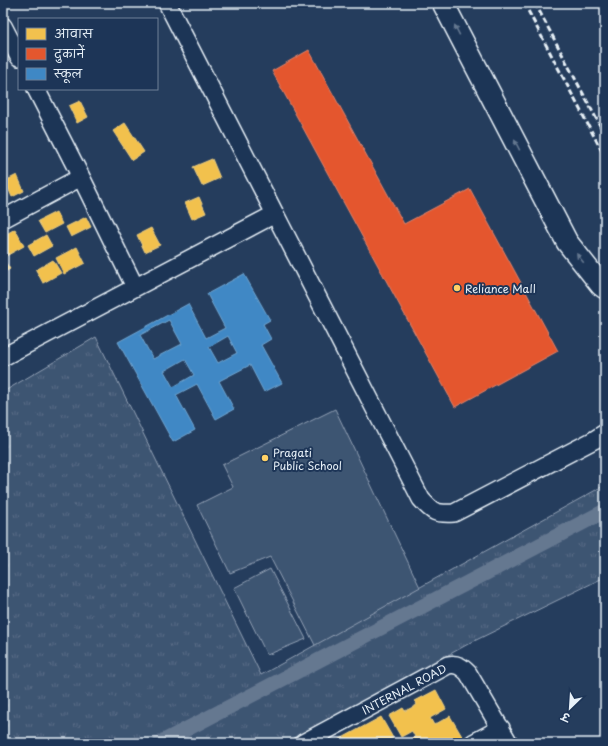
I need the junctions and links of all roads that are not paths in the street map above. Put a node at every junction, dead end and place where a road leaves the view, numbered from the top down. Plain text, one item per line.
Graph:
1 (167, 3) edge
2 (444, 3) edge
3 (3, 26) edge
4 (18, 55) edge
5 (37, 90) edge
6 (81, 178) junction
7 (275, 214) junction
8 (3, 219) edge
9 (135, 287) junction
10 (605, 288) edge
11 (3, 357) edge
12 (605, 433) edge
13 (501, 728) junction
14 (303, 743) edge
15 (473, 743) edge
16 (509, 743) edge

1 - 7 street
10 -> 2 street
3 - 4 street
5 - 6 street
6 - 8 street
6 - 9 street
7 - 9 street
7 - 12 street
9 - 11 street
13 - 14 street, INTERNAL ROAD
13 - 15 street
13 - 16 street, INTERNAL ROAD

